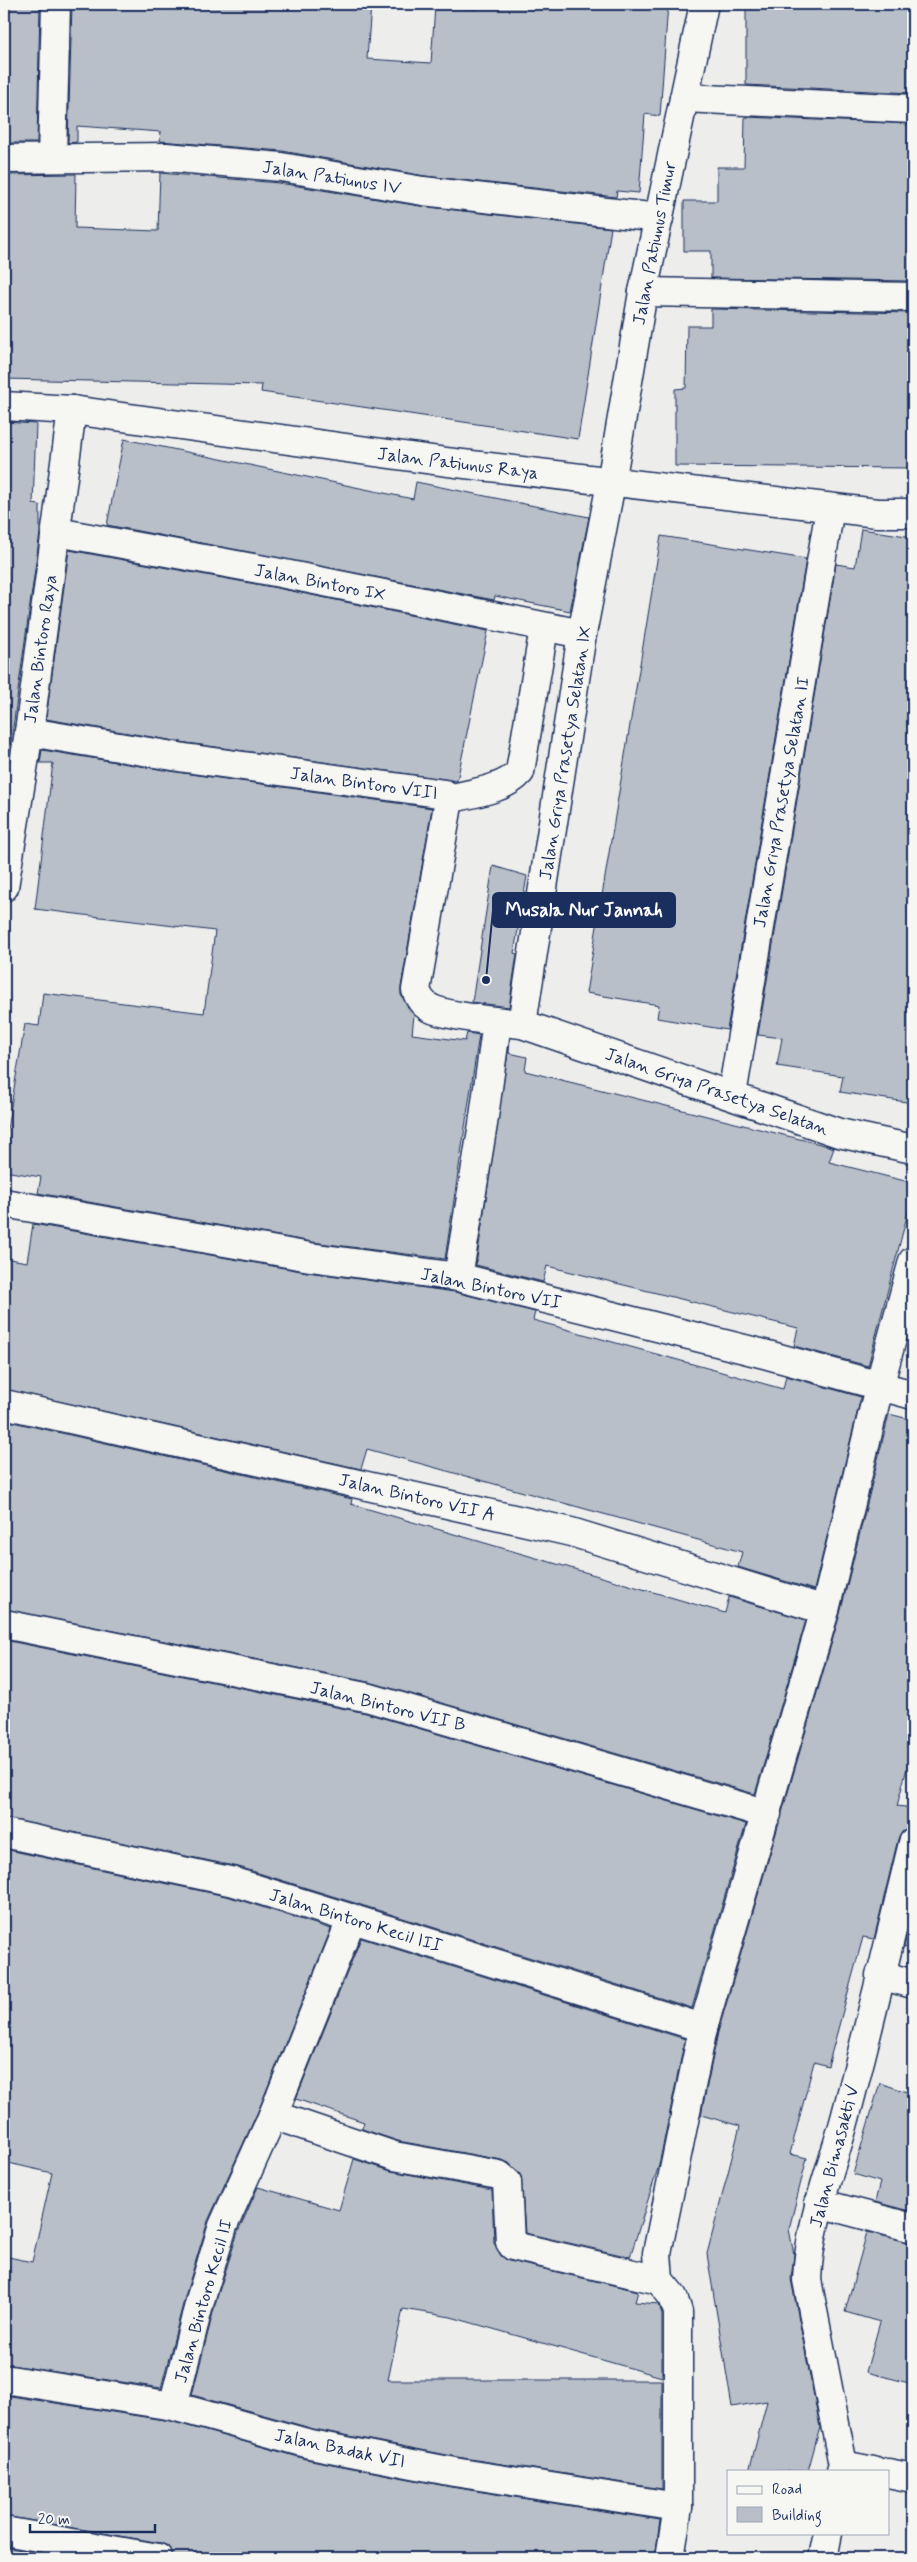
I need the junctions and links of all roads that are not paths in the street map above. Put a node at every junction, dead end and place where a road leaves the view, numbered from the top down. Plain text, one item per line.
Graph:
1 (56, 4) edge
2 (704, 4) edge
3 (684, 98) junction
4 (913, 109) edge
5 (52, 157) junction
6 (4, 159) edge
7 (659, 218) junction
8 (643, 292) junction
9 (913, 297) edge
10 (4, 406) edge
11 (72, 410) junction
12 (611, 483) junction
13 (830, 508) junction
14 (913, 513) edge
15 (57, 532) junction
16 (544, 628) junction
17 (582, 634) junction
18 (29, 732) junction
19 (449, 799) junction
20 (7, 848) edge
21 (4, 887) edge
22 (510, 1023) junction
23 (732, 1096) junction
24 (913, 1150) edge
25 (4, 1203) edge
26 (913, 1261) edge
27 (458, 1277) junction
28 (879, 1387) junction
29 (913, 1395) edge
30 (4, 1404) edge
31 (825, 1610) junction
32 (4, 1624) edge
33 (767, 1814) junction
34 (4, 1833) edge
35 (913, 1844) edge
36 (352, 1918) junction
37 (880, 1976) junction
38 (913, 1984) edge
39 (703, 2028) junction
40 (273, 2115) junction
41 (819, 2203) junction
42 (913, 2228) edge
43 (659, 2280) junction
44 (4, 2379) edge
45 (173, 2406) junction
46 (842, 2468) edge
47 (863, 2470) edge
48 (890, 2474) edge
49 (913, 2478) edge
50 (678, 2508) junction
51 (4, 2531) edge
52 (828, 2534) edge
53 (158, 2558) edge
54 (670, 2558) edge
55 (823, 2558) edge

1 - 5 street
2 - 3 street, Jalan Patiunus Timur
3 - 4 street
3 - 7 street, Jalan Patiunus Timur
5 - 6 street, Jalan Patiunus IV
5 - 7 street, Jalan Patiunus IV
7 - 8 street, Jalan Patiunus Timur
8 - 9 street
8 - 12 street, Jalan Patiunus Timur
10 - 11 street, Jalan Patiunus Raya
11 - 12 street, Jalan Patiunus Raya
11 - 15 street, Jalan Bintoro Raya
12 - 13 street, Jalan Patiunus Raya
12 - 17 street, Jalan Griya Prasetya Selatan IX
13 - 14 street, Jalan Patiunus Raya
13 - 23 street, Jalan Griya Prasetya Selatan II
15 - 16 street, Jalan Bintoro IX
15 - 18 street, Jalan Bintoro Raya
16 - 17 street, Jalan Bintoro IX
16 - 19 street
17 - 22 street, Jalan Griya Prasetya Selatan IX
18 - 19 street, Jalan Bintoro VIII
18 - 20 street, Jalan Bintoro Raya
19 - 22 street, Jalan Bintoro VIII
20 - 21 street, Jalan Bintoro Raya
22 - 23 street, Jalan Griya Prasetya Selatan
22 - 27 street, Jalan Griya Prasetya Selatan IX
23 - 24 street, Jalan Griya Prasetya Selatan
25 - 27 street, Jalan Bintoro VII
26 - 28 street
27 - 28 street, Jalan Bintoro VII
28 - 29 street, Jalan Bintoro VII
28 - 31 street
30 - 31 street, Jalan Bintoro VII A
31 - 33 street
32 - 33 street, Jalan Bintoro VII B
33 - 39 street
34 - 36 street, Jalan Bintoro Kecil III
35 - 37 street, Jalan Bimasakti V
36 - 39 street, Jalan Bintoro Kecil III
36 - 40 street, Jalan Bintoro Kecil II
37 - 38 street
37 - 41 street, Jalan Bimasakti V
39 - 43 street
40 - 43 street
40 - 45 street, Jalan Bintoro Kecil II
41 - 42 street
41 - 46 street, Jalan Bimasakti V
43 - 50 street
44 - 45 street, Jalan Badak VII
45 - 50 street, Jalan Badak VII
46 - 47 street
48 - 49 street
50 - 54 street
51 - 53 street
52 - 55 street

